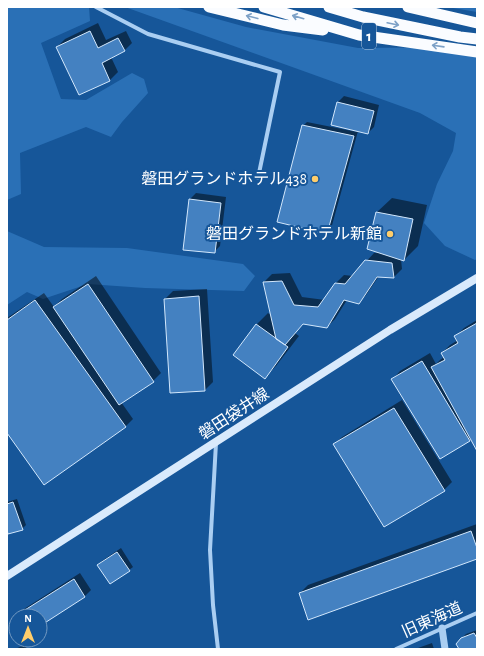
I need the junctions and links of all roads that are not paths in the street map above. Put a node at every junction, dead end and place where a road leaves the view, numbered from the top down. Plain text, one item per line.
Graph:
1 (96, 7) edge
2 (209, 7) edge
3 (264, 7) edge
4 (329, 7) edge
5 (408, 7) edge
6 (477, 23) edge
7 (359, 35) junction
8 (477, 39) edge
9 (477, 52) edge
10 (258, 178) dead end
11 (477, 278) edge
12 (216, 442) junction
13 (7, 576) edge
14 (477, 613) edge
15 (442, 628) junction
16 (218, 649) edge
17 (396, 649) edge
18 (445, 649) edge

1 - 10 street
7 -> 2 highway
7 -> 3 highway, 1
4 -> 8 highway, 1
5 - 6 highway
9 -> 7 highway, 1
11 - 12 main road, 磐田袋井線
12 - 13 main road, 磐田袋井線
12 - 16 street
14 - 15 street, 旧東海道
15 - 17 street, 旧東海道
15 - 18 street

